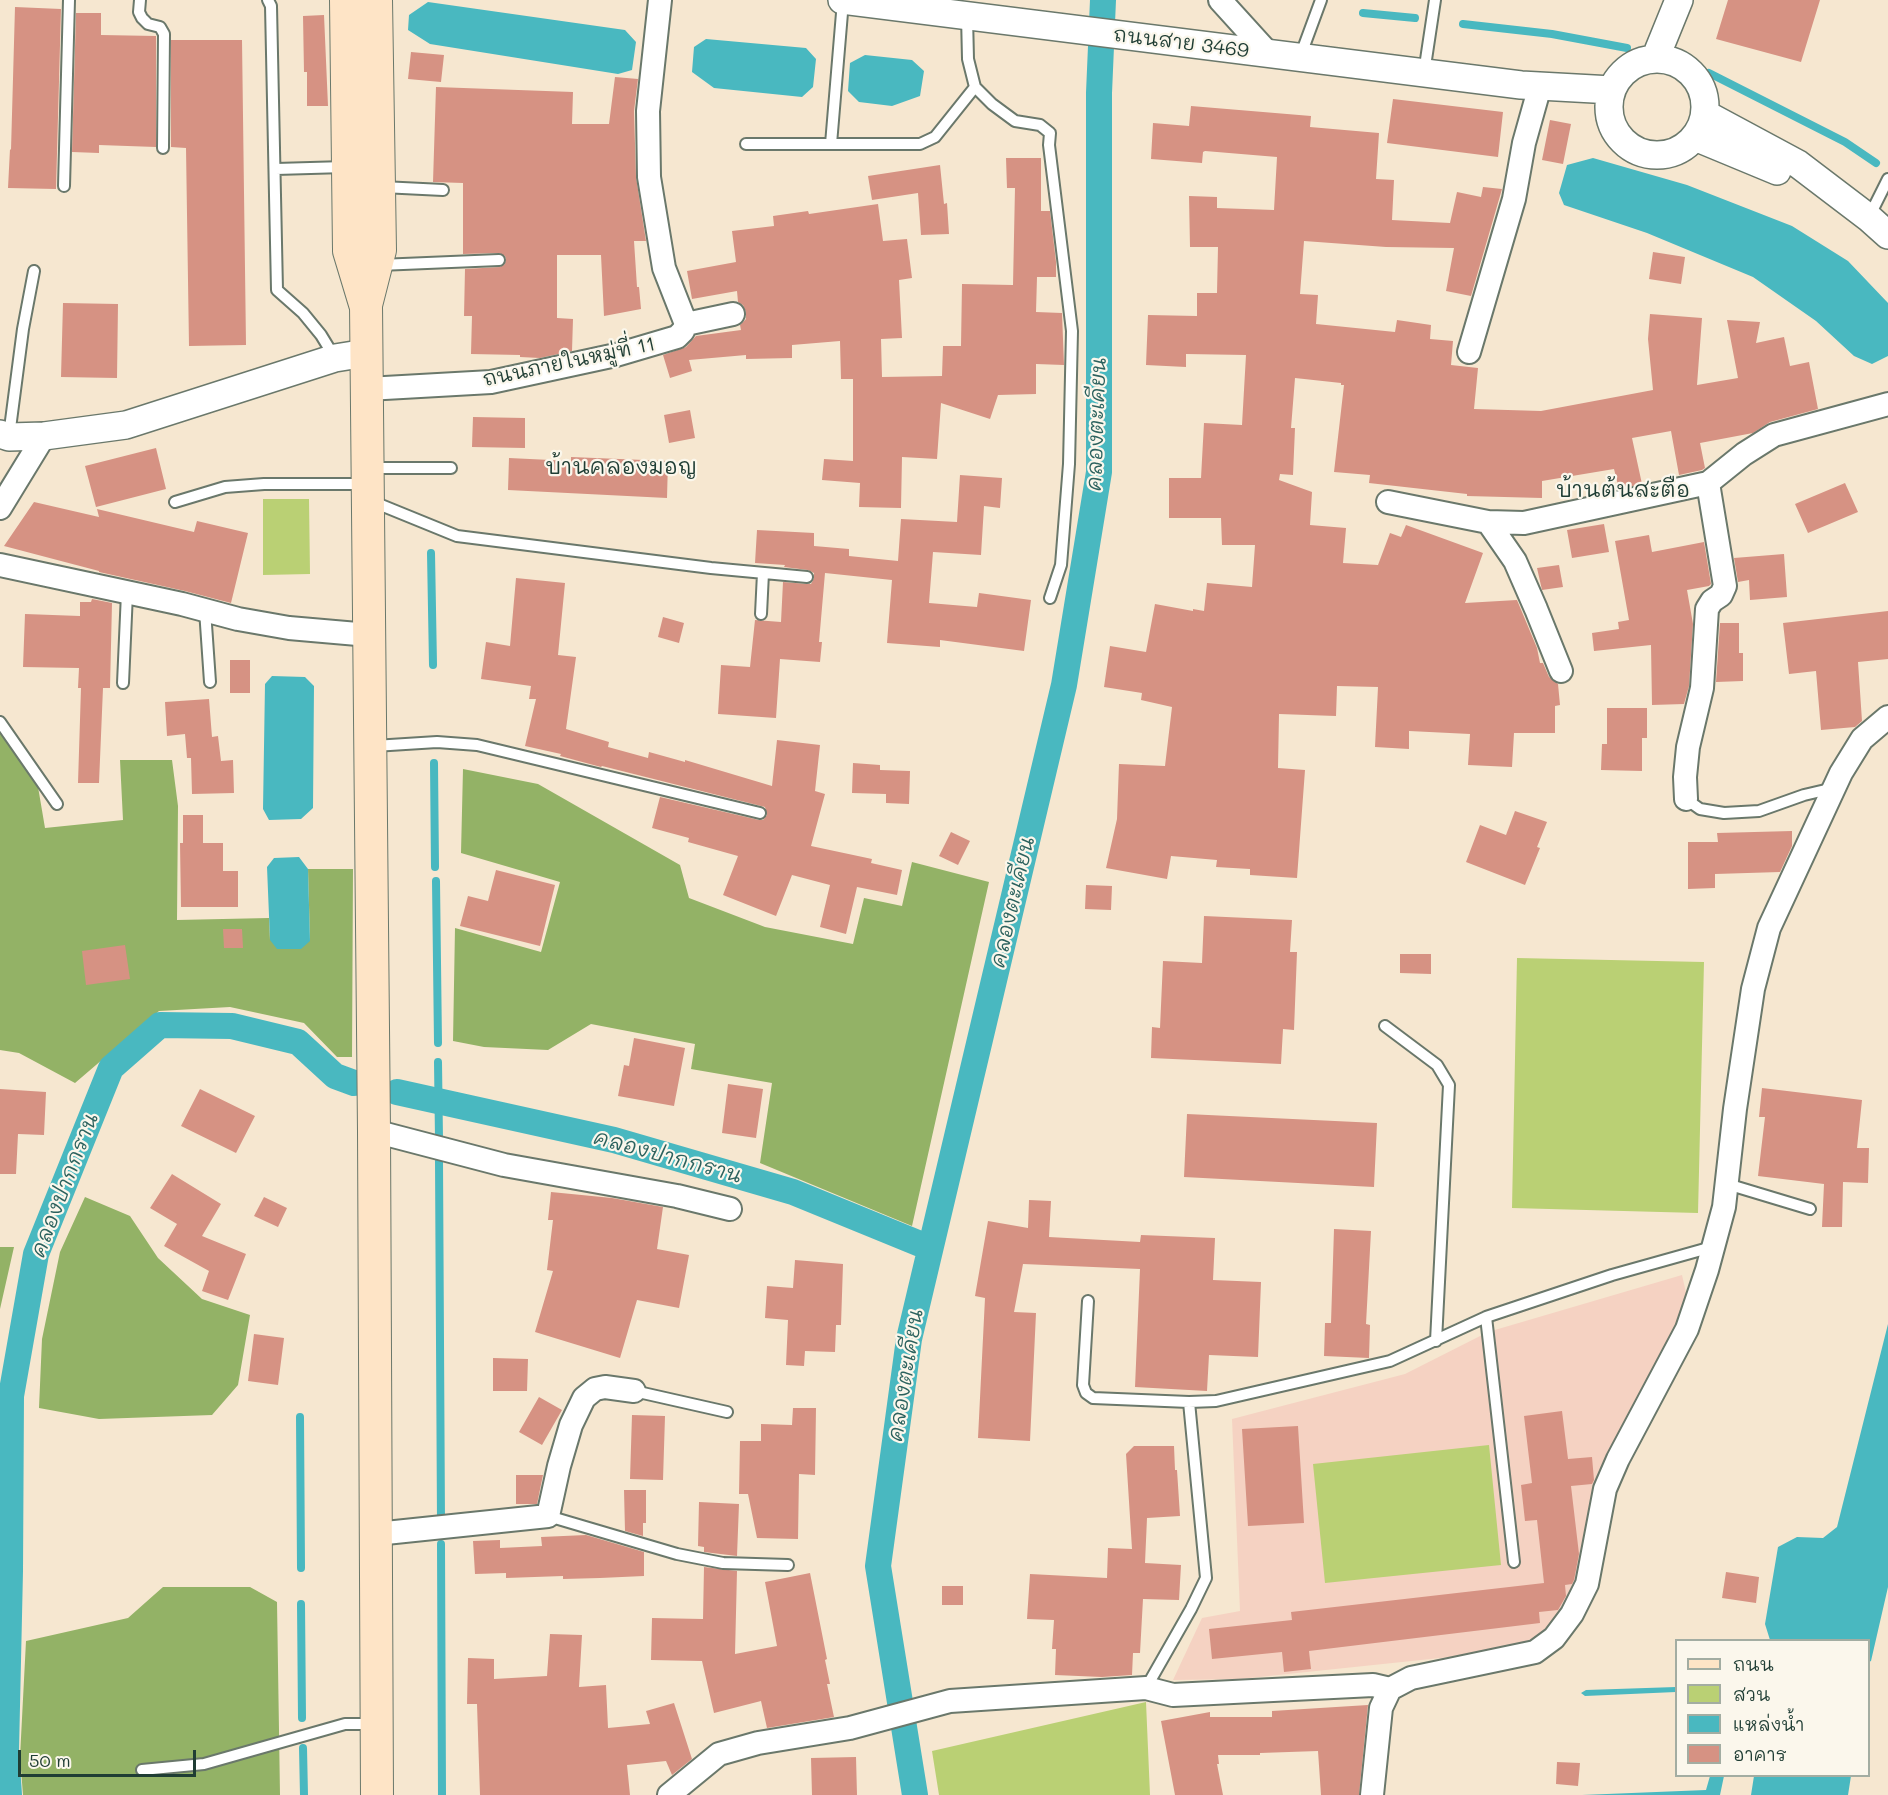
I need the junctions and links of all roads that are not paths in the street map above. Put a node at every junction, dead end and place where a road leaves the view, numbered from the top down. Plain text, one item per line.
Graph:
1 (69, 0) edge
2 (140, 0) edge
3 (268, 0) edge
4 (346, 0) edge
5 (376, 0) edge
6 (660, 0) edge
7 (842, 0) edge
8 (1220, 0) edge
9 (1322, 0) edge
10 (1435, 0) edge
11 (1679, 0) edge
12 (890, 3) edge
13 (967, 16) junction
14 (1269, 54) junction
15 (1300, 57) junction
16 (1665, 61) junction
17 (1424, 73) junction
18 (975, 87) junction
19 (1534, 87) junction
20 (1610, 98) junction
21 (1700, 126) junction
22 (746, 144) dead end
23 (831, 144) junction
24 (163, 148) dead end
25 (348, 167) junction
26 (276, 169) junction
27 (1888, 179) edge
28 (64, 186) dead end
29 (379, 187) junction
30 (443, 190) dead end
31 (1871, 220) edge
32 (499, 260) dead end
33 (376, 266) junction
34 (34, 271) dead end
35 (366, 305) junction
36 (733, 314) dead end
37 (686, 324) junction
38 (1469, 352) dead end
39 (366, 353) junction
40 (335, 358) junction
41 (367, 389) junction
42 (1888, 404) edge
43 (4, 435) edge
44 (44, 436) junction
45 (451, 468) dead end
46 (1708, 483) junction
47 (368, 484) junction
48 (175, 502) dead end
49 (1388, 502) dead end
50 (0, 508) edge
51 (1488, 522) junction
52 (0, 565) edge
53 (763, 573) junction
54 (807, 577) dead end
55 (127, 593) junction
56 (1050, 598) dead end
57 (205, 610) junction
58 (762, 614) dead end
59 (369, 635) junction
60 (1561, 671) dead end
61 (210, 682) dead end
62 (123, 683) dead end
63 (1888, 717) edge
64 (0, 722) edge
65 (370, 746) junction
66 (1834, 788) junction
67 (1686, 799) joint
68 (57, 804) dead end
69 (760, 813) dead end
70 (1385, 1026) dead end
71 (374, 1131) junction
72 (1727, 1184) junction
73 (729, 1209) dead end
74 (1810, 1209) dead end
75 (1712, 1247) junction
76 (1088, 1301) dead end
77 (1486, 1317) junction
78 (1436, 1341) junction
79 (634, 1391) joint
80 (1190, 1402) junction
81 (727, 1412) dead end
82 (548, 1516) junction
83 (376, 1534) junction
84 (1514, 1562) dead end
85 (788, 1565) dead end
86 (1146, 1688) junction
87 (1390, 1689) junction
88 (377, 1724) junction
89 (142, 1770) dead end
90 (377, 1795) edge
91 (669, 1795) edge
92 (1372, 1795) edge

1 - 28 lane
2 - 24 lane
3 - 26 lane
4 - 25 main road
5 - 29 main road
6 - 37 street
7 - 12 street, ถนนสาย 3469
7 - 23 lane
8 - 14 street
9 - 15 lane
10 - 17 lane
11 - 16 street
12 - 13 street, ถนนสาย 3469
13 - 14 street, ถนนสาย 3469
13 - 18 lane
14 - 15 street, ถนนสาย 3469
15 - 17 street, ถนนสาย 3469
16 - 20 street
16 - 21 street
17 - 19 street, ถนนสาย 3469
18 - 23 lane
18 - 56 lane
19 - 20 street, ถนนสาย 3469
19 - 38 street
20 - 21 street
21 - 31 street
22 - 23 lane
25 - 26 lane
25 - 35 main road
26 - 40 lane
27 - 31 lane
29 - 30 lane
29 - 33 main road
32 - 33 lane
33 - 35 main road
34 - 43 lane
35 - 39 main road
36 - 37 street
37 - 41 street, ถนนภายในหมู่ที่ 11
39 - 40 street
39 - 41 main road
40 - 44 street
41 - 47 main road
42 - 46 street
43 - 44 street
44 - 50 street
45 - 47 lane
46 - 51 street
46 - 67 street
47 - 48 lane
47 - 53 lane
47 - 59 main road
49 - 51 street
51 - 60 street
52 - 55 street
53 - 54 lane
53 - 58 lane
55 - 57 street
55 - 62 lane
57 - 59 street
57 - 61 lane
59 - 65 main road
63 - 66 street
64 - 68 lane
65 - 69 lane
65 - 71 main road
66 - 67 lane
66 - 72 street
70 - 78 lane
71 - 73 street
71 - 83 main road
72 - 74 lane
72 - 75 street
75 - 77 lane
75 - 87 street
76 - 80 lane
77 - 78 lane
77 - 84 lane
78 - 80 lane
79 - 81 lane
79 - 82 street
80 - 86 lane
82 - 83 street
82 - 85 lane
83 - 88 main road
86 - 87 street
86 - 91 street
87 - 92 street
88 - 89 lane
88 - 90 main road

